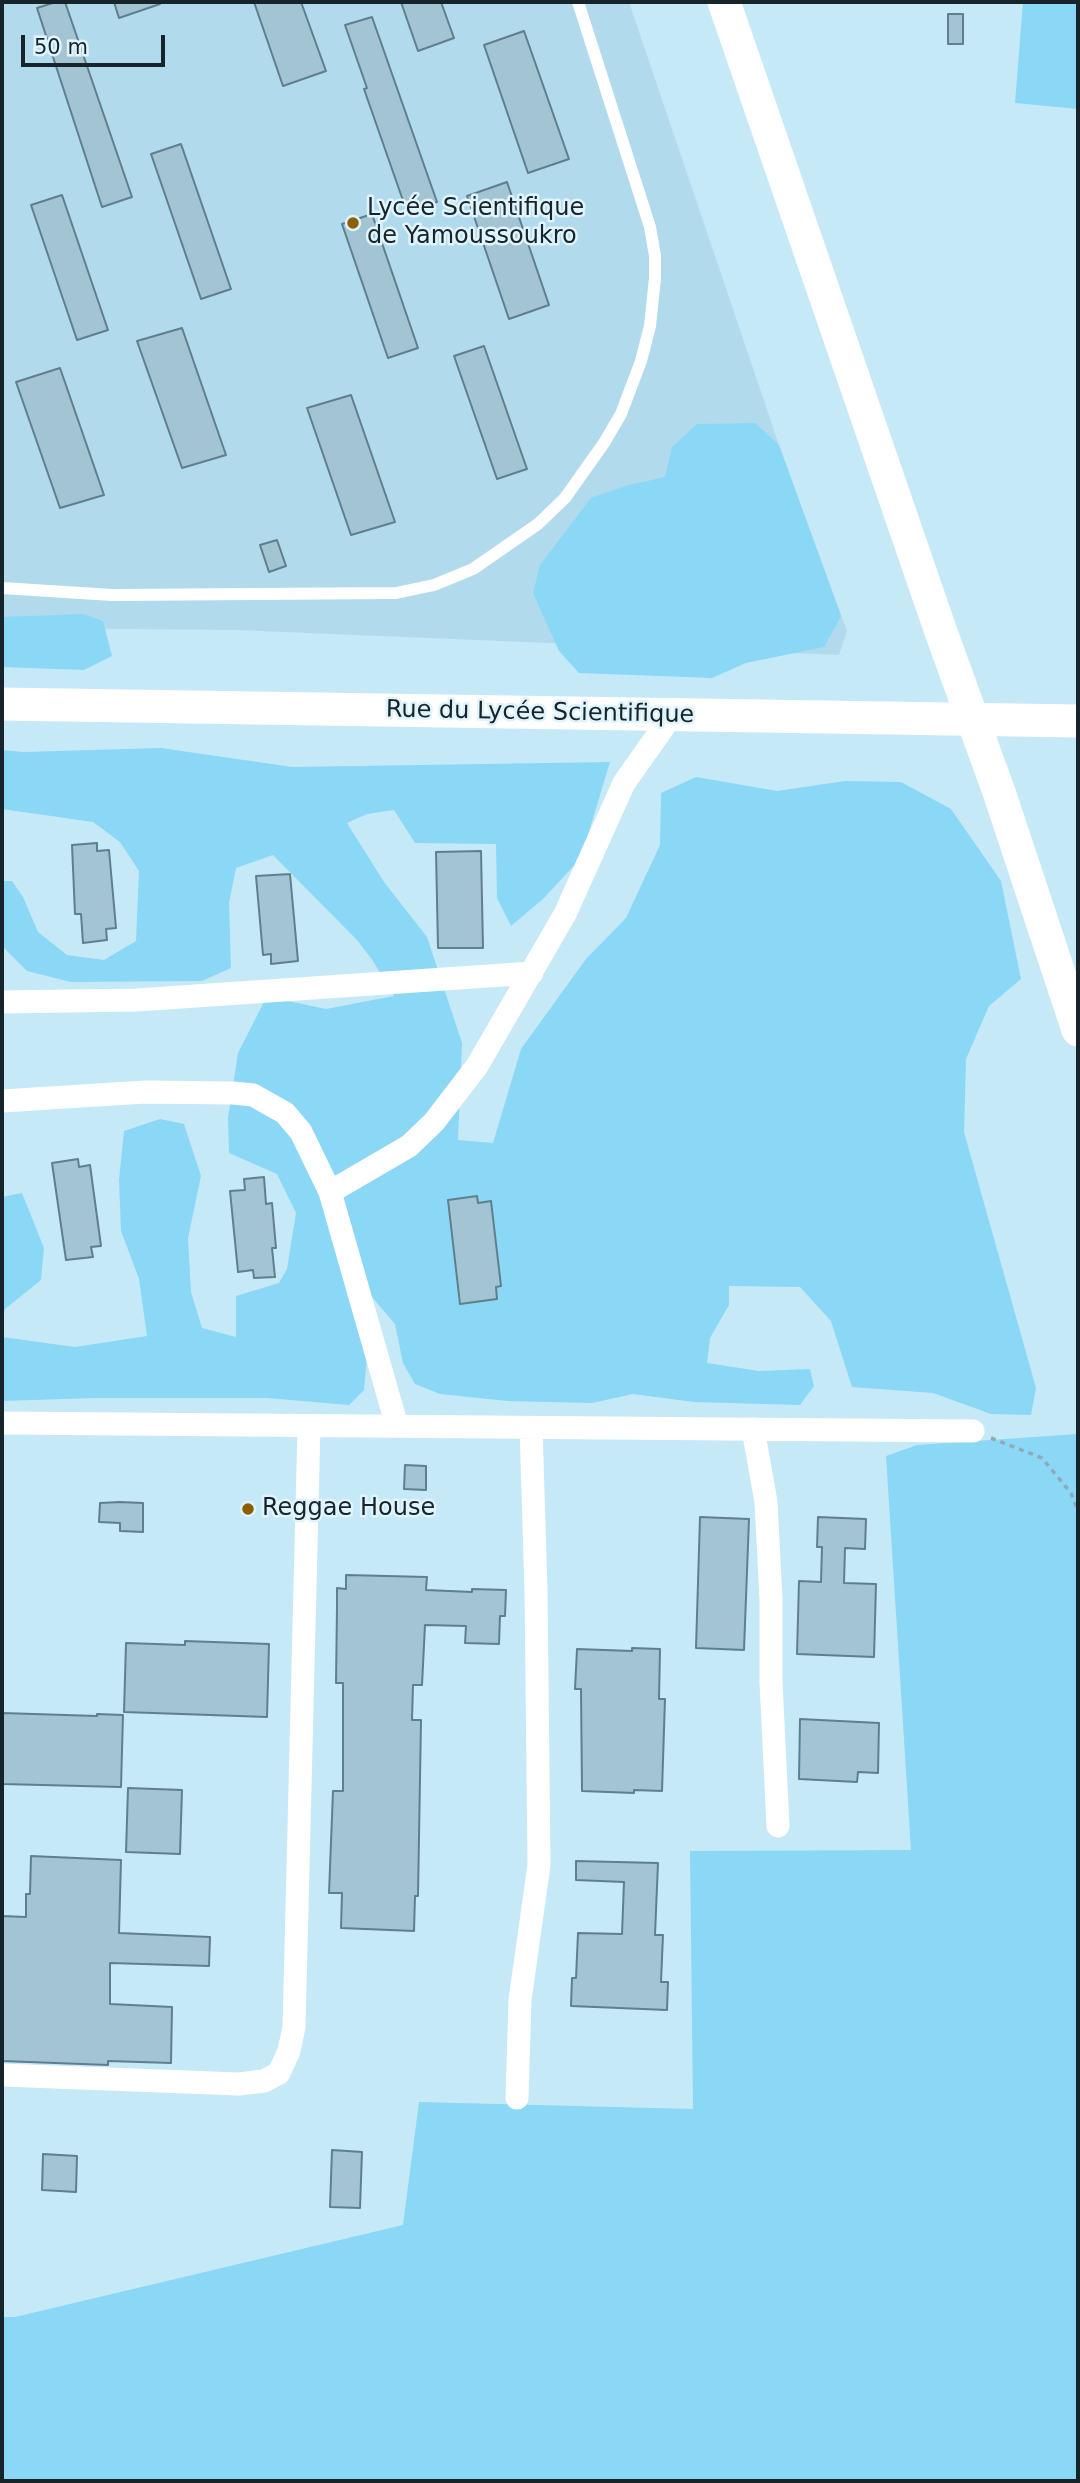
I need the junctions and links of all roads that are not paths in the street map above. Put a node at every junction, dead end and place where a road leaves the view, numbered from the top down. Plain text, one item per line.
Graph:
1 (578, 2) edge
2 (724, 2) edge
3 (2, 588) edge
4 (2, 704) edge
5 (672, 715) junction
6 (972, 719) junction
7 (1078, 721) edge
8 (532, 973) junction
9 (2, 1002) edge
10 (1078, 1030) edge
11 (2, 1101) edge
12 (330, 1192) junction
13 (2, 1423) edge
14 (310, 1426) junction
15 (397, 1426) junction
16 (531, 1427) junction
17 (753, 1429) junction
18 (973, 1431) road end
19 (778, 1826) dead end
20 (2, 2075) edge
21 (517, 2098) dead end

1 - 3 lane
2 - 6 street
4 - 5 street, Rue du Lycée Scientifique
5 - 6 street, Rue du Lycée Scientifique
5 - 8 street
6 - 7 street, Rue du Lycée Scientifique
6 - 10 street
8 - 9 street
8 - 12 street
11 - 12 street
12 - 15 street
13 - 14 street
14 - 15 street
14 - 20 street
15 - 16 street
16 - 17 street
16 - 21 street
17 - 18 street
17 - 19 street

